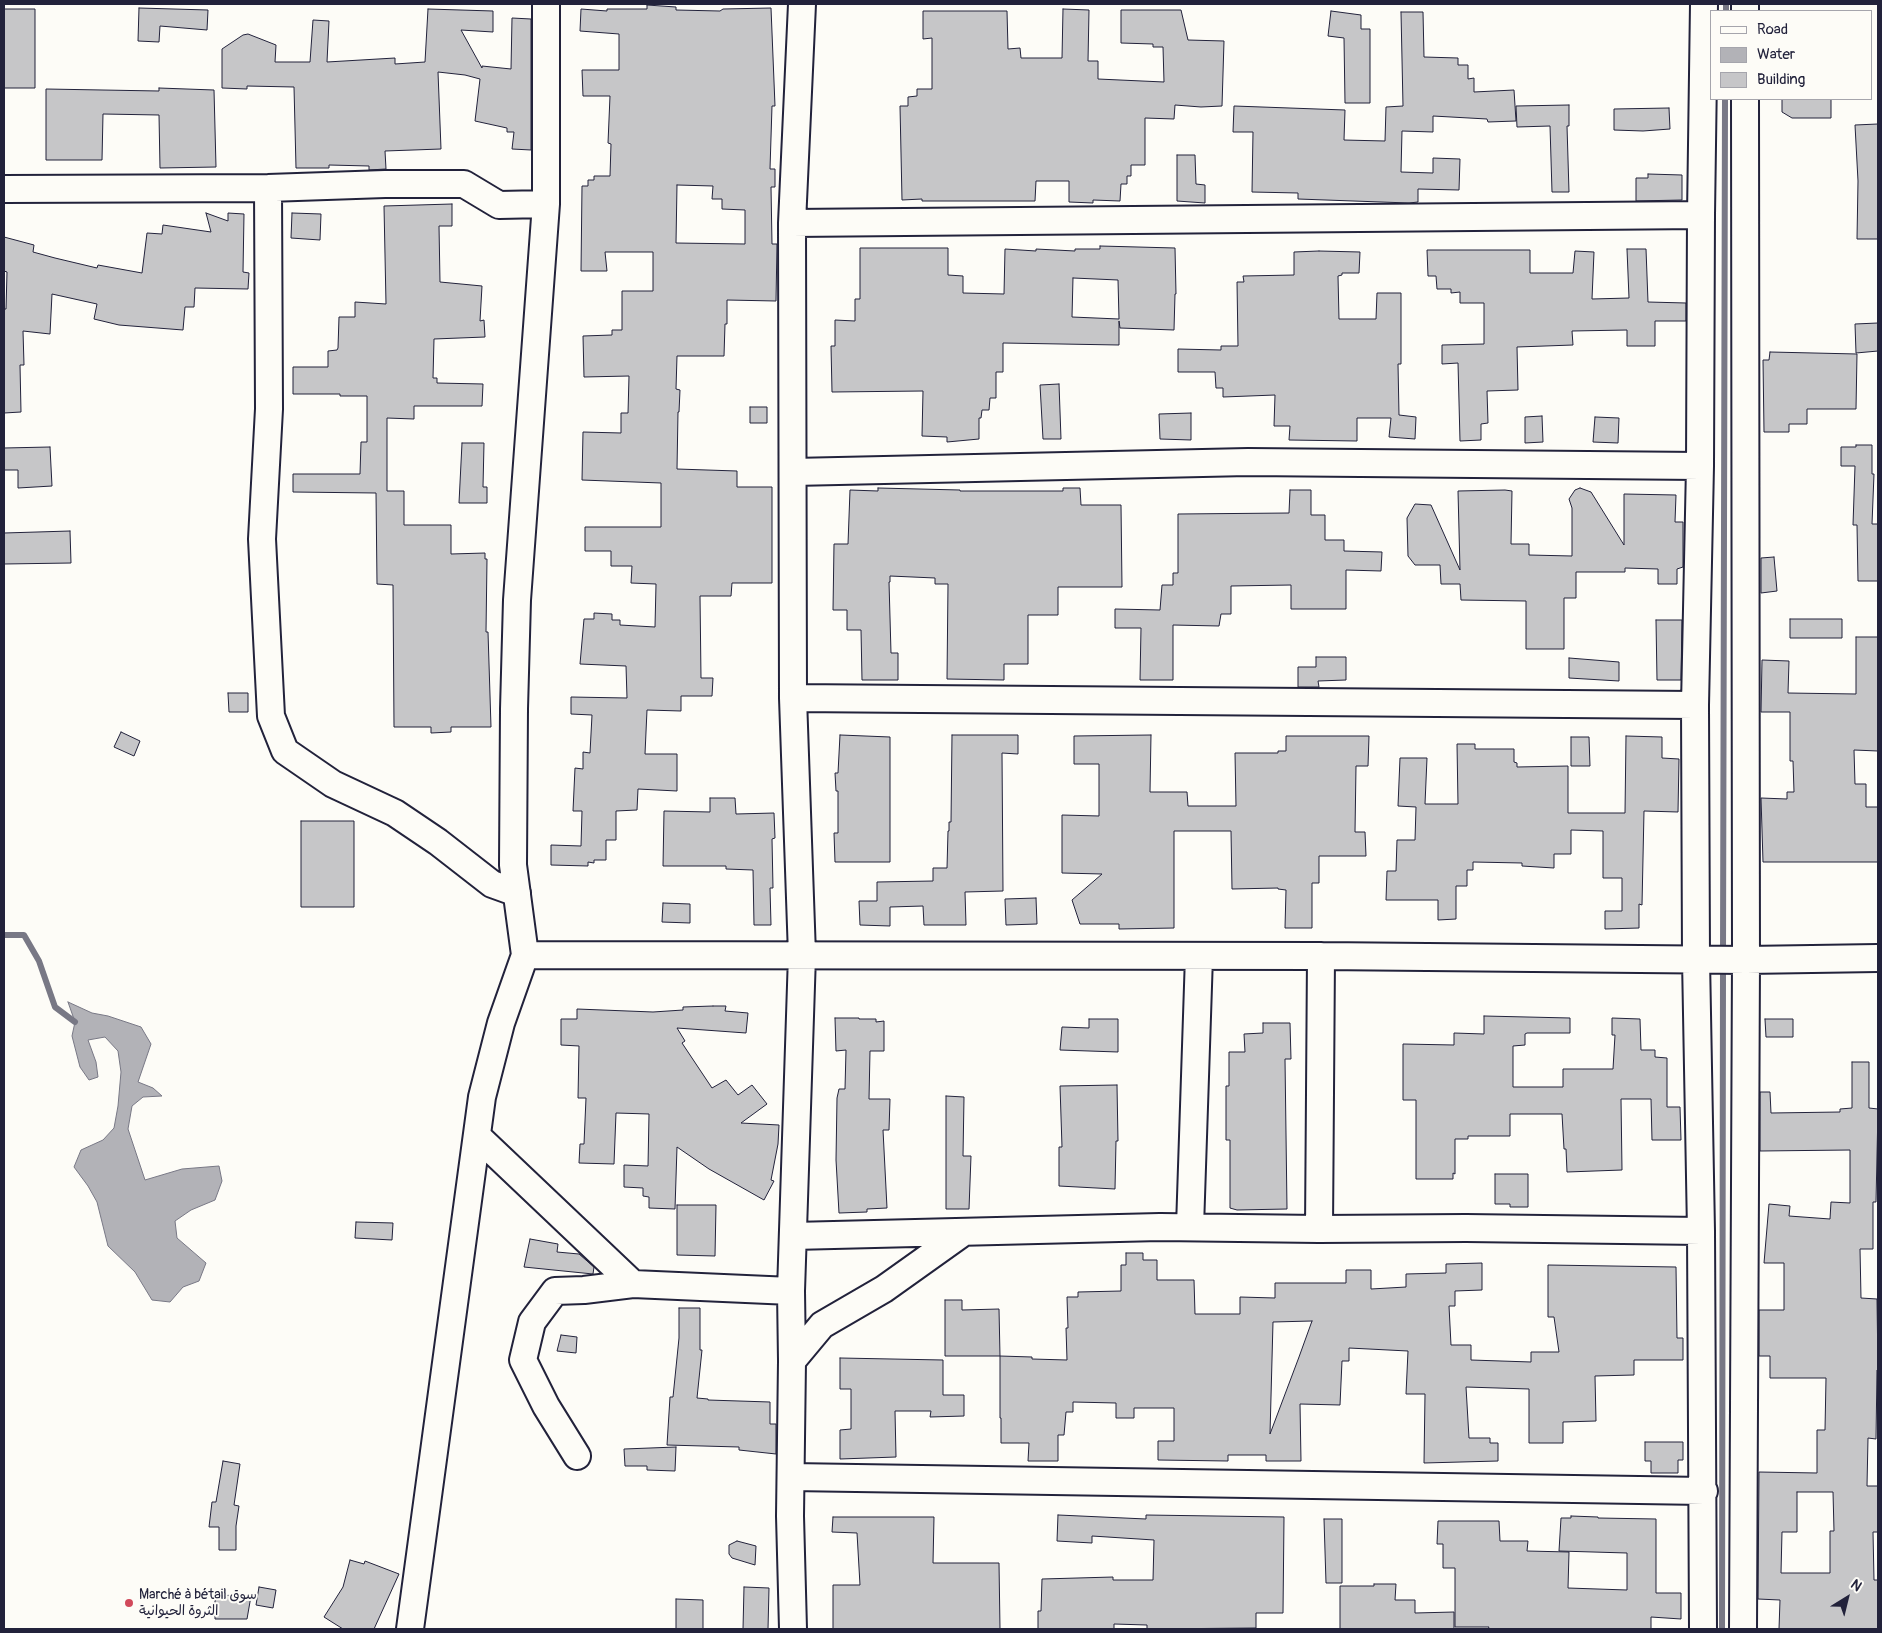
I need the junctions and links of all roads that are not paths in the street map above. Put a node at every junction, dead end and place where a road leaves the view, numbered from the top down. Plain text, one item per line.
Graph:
1 (546, 4) edge
2 (802, 4) edge
3 (1704, 4) edge
4 (1745, 100) edge
5 (268, 188) junction
6 (4, 189) edge
7 (546, 204) junction
8 (1701, 215) junction
9 (792, 223) junction
10 (1700, 466) junction
11 (793, 472) junction
12 (793, 698) junction
13 (1695, 705) junction
14 (516, 893) junction
15 (525, 955) junction
16 (802, 955) junction
17 (1199, 956) junction
18 (1322, 956) junction
19 (1878, 958) edge
20 (1702, 959) junction
21 (1740, 960) junction
22 (477, 1136) junction
23 (1190, 1227) junction
24 (1319, 1229) junction
25 (1701, 1231) junction
26 (964, 1232) junction
27 (793, 1236) junction
28 (633, 1284) junction
29 (791, 1291) junction
30 (792, 1361) junction
31 (577, 1456) dead end
32 (791, 1477) junction
33 (1704, 1491) junction
34 (410, 1629) edge
35 (793, 1629) edge
36 (1703, 1629) edge
37 (1744, 1629) edge

1 - 7 street
2 - 9 street
3 - 8 street
4 - 21 street
5 - 6 street
5 - 7 street
5 - 14 street
7 - 14 street
8 - 9 street
8 - 10 street
9 - 11 street
10 - 11 street
10 - 13 street
11 - 12 street
12 - 13 street
12 - 16 street
13 - 20 street
14 - 15 street
15 - 16 street
15 - 22 street
16 - 17 street
16 - 27 street
17 - 18 street
17 - 23 street
18 - 20 street
18 - 24 street
19 - 21 street
20 - 21 street
20 - 25 street
21 - 37 street
22 - 28 street
22 - 34 street
23 - 24 street
23 - 26 street
24 - 25 street
25 - 33 street
26 - 27 street
26 - 30 street
27 - 29 street
28 - 29 street
28 - 31 street
29 - 30 street
30 - 32 street
32 - 33 street
32 - 35 street
33 - 36 street

